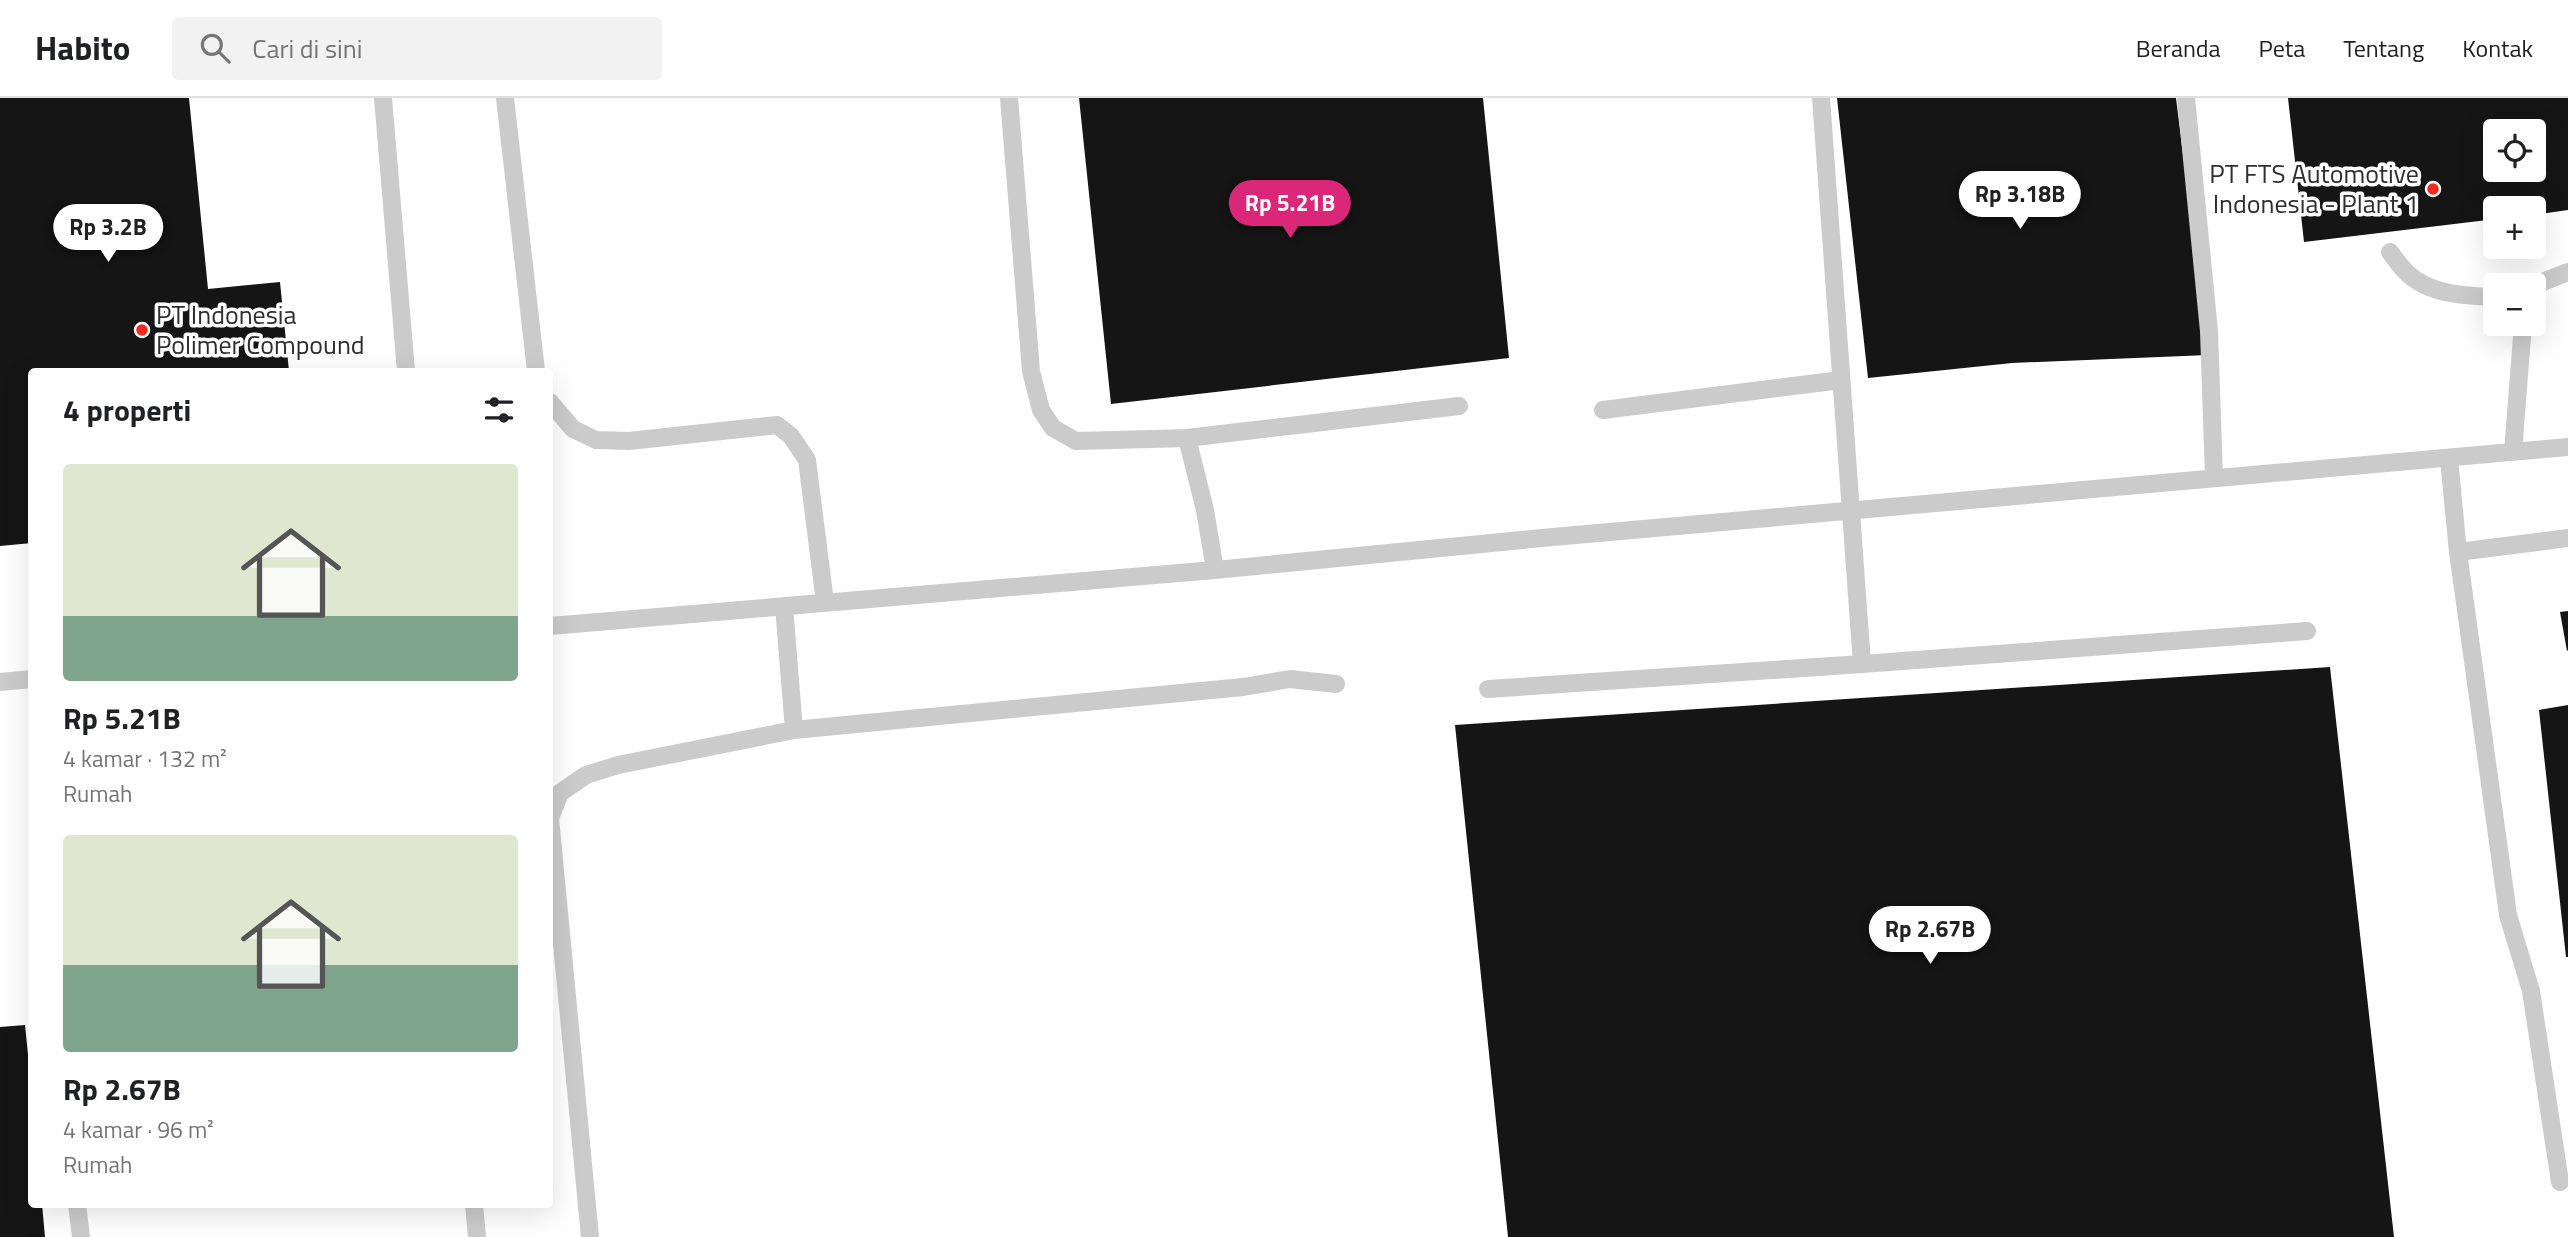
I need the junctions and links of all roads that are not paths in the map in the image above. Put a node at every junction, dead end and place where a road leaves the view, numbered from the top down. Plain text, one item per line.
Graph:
1 (383, 98) edge
2 (505, 98) edge
3 (1009, 98) edge
4 (1821, 98) edge
5 (2186, 98) edge
6 (2390, 252) dead end
7 (2568, 272) edge
8 (2546, 281) edge
9 (2483, 297) edge
10 (2522, 336) edge
11 (405, 368) edge
12 (537, 368) edge
13 (1841, 380) junction
14 (553, 406) edge
15 (1459, 406) dead end
16 (1603, 410) dead end
17 (1187, 438) junction
18 (2568, 447) edge
19 (2513, 452) junction
20 (2449, 459) junction
21 (2214, 478) junction
22 (1850, 510) junction
23 (2568, 538) edge
24 (2458, 552) junction
25 (1215, 570) junction
26 (825, 602) junction
27 (784, 606) junction
28 (553, 626) edge
29 (2307, 631) dead end
30 (1862, 664) junction
31 (28, 679) edge
32 (0, 682) edge
33 (1336, 684) dead end
34 (1488, 689) dead end
35 (794, 730) junction
36 (553, 810) edge
37 (553, 849) edge
38 (2560, 1182) dead end
39 (77, 1208) edge
40 (474, 1208) edge
41 (81, 1237) edge
42 (477, 1237) edge
43 (590, 1237) edge

1 - 11 lane
2 - 12 lane
3 - 17 lane
4 - 13 lane
5 - 21 lane
6 - 9 lane
7 - 8 lane
10 - 19 lane
13 - 16 lane
13 - 22 lane
14 - 26 lane
15 - 17 lane
17 - 25 lane
18 - 19 lane
19 - 20 lane
20 - 21 lane
20 - 24 lane
21 - 22 lane
22 - 25 lane
22 - 30 lane
23 - 24 lane
24 - 38 lane
25 - 26 lane
26 - 27 lane
27 - 28 lane
27 - 35 lane
29 - 30 lane
30 - 34 lane
31 - 32 lane
33 - 35 lane
35 - 36 lane
37 - 43 lane
39 - 41 lane
40 - 42 lane

